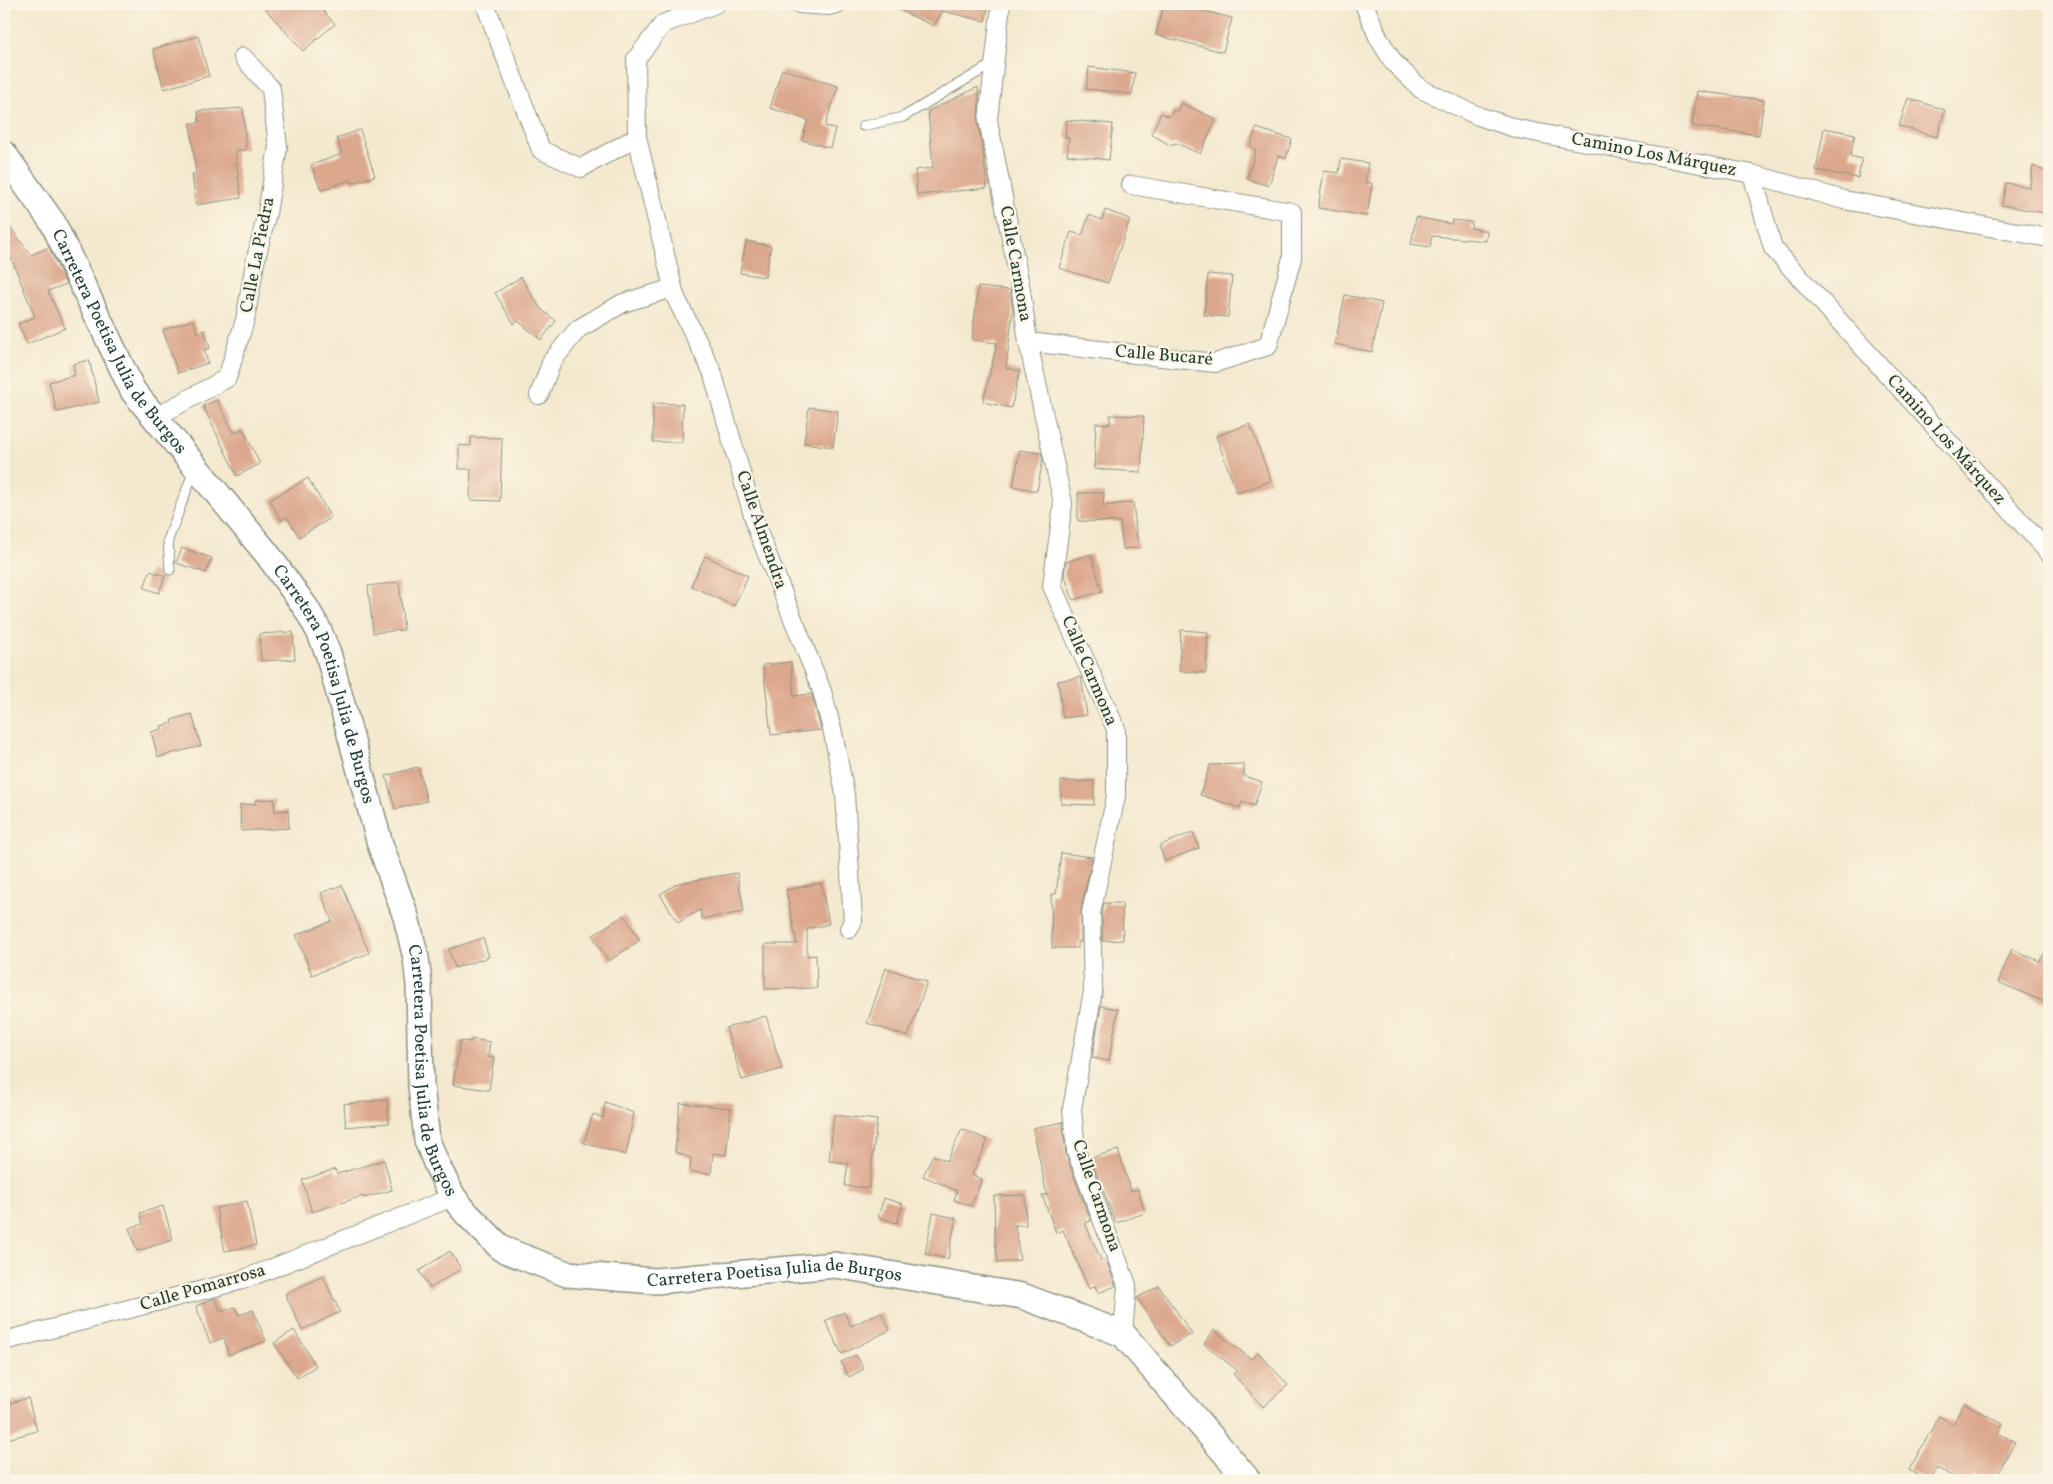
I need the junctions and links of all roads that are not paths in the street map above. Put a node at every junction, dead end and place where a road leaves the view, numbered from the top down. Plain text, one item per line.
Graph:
1 (485, 4) edge
2 (715, 4) edge
3 (799, 4) edge
4 (837, 4) edge
5 (1000, 4) edge
6 (1364, 4) edge
7 (243, 57) dead end
8 (994, 62) junction
9 (863, 126) dead end
10 (637, 137) junction
11 (4, 154) edge
12 (1752, 174) junction
13 (1131, 185) dead end
14 (2049, 238) edge
15 (673, 288) junction
16 (1028, 342) junction
17 (540, 395) dead end
18 (154, 418) junction
19 (195, 467) junction
20 (2049, 553) edge
21 (170, 570) dead end
22 (849, 929) dead end
23 (453, 1197) junction
24 (1123, 1334) junction
25 (4, 1341) edge
26 (1248, 1480) edge

1 - 10 street
2 - 10 street, Calle Almendra
3 - 4 street
5 - 8 street, Calle Carmona
6 - 12 street, Camino Los Márquez
7 - 18 street, Calle La Piedra
8 - 9 lane
8 - 16 street, Calle Carmona
10 - 15 street, Calle Almendra
11 - 18 street, Carretera Poetisa Julia de Burgos
12 - 14 street
12 - 20 street, Camino Los Márquez
13 - 16 street, Calle Bucaré
15 - 17 street
15 - 22 street, Calle Almendra
16 - 24 street, Calle Carmona
18 - 19 street, Carretera Poetisa Julia de Burgos
19 - 21 lane
19 - 23 street, Carretera Poetisa Julia de Burgos
23 - 24 street, Carretera Poetisa Julia de Burgos
23 - 25 street, Calle Pomarrosa
24 - 26 street, Carretera Poetisa Julia de Burgos

